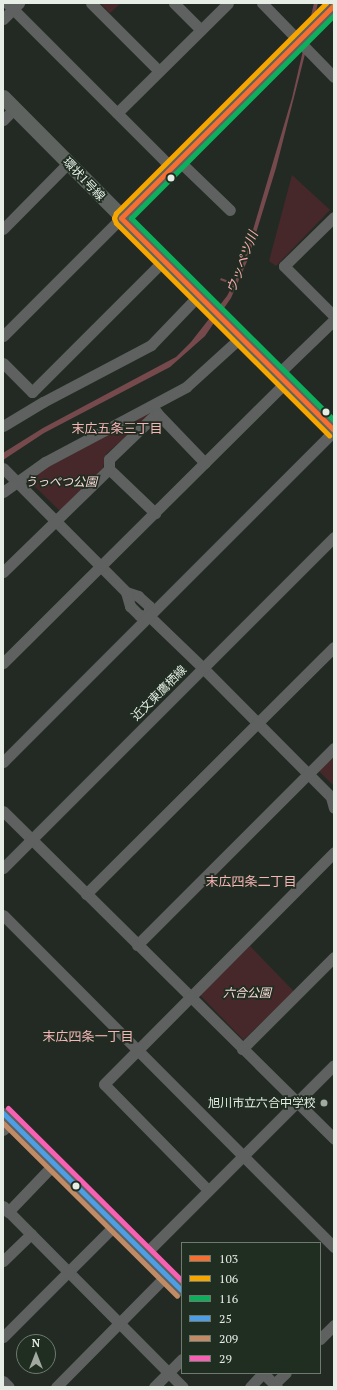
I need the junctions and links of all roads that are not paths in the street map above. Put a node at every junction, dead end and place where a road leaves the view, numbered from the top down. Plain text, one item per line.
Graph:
1 (91, 3) edge
2 (174, 3) edge
3 (228, 3) edge
4 (262, 3) edge
5 (13, 5) edge
6 (334, 5) edge
7 (3, 19) edge
8 (201, 30) junction
9 (299, 40) junction
10 (159, 71) junction
11 (334, 77) edge
12 (3, 97) edge
13 (15, 108) junction
14 (117, 113) junction
15 (3, 120) edge
16 (68, 163) junction
17 (175, 164) junction
18 (230, 210) dead end
19 (334, 217) edge
20 (121, 218) junction
21 (3, 229) edge
22 (164, 260) junction
23 (203, 299) junction
24 (334, 316) edge
25 (334, 320) edge
26 (236, 332) junction
27 (3, 336) edge
28 (3, 363) edge
29 (282, 378) junction
30 (32, 392) junction
31 (42, 402) junction
32 (155, 410) junction
33 (3, 426) edge
34 (334, 431) edge
35 (205, 463) junction
36 (109, 468) junction
37 (10, 475) edge
38 (3, 492) edge
39 (155, 513) junction
40 (55, 520) junction
41 (334, 536) edge
42 (100, 567) junction
43 (3, 572) edge
44 (149, 616) junction
45 (334, 647) edge
46 (3, 663) edge
47 (203, 668) junction
48 (258, 723) junction
49 (334, 748) edge
50 (3, 762) edge
51 (307, 774) junction
52 (333, 801) edge
53 (3, 811) edge
54 (31, 839) junction
55 (334, 852) edge
56 (3, 868) edge
57 (86, 894) junction
58 (3, 915) edge
59 (137, 945) junction
60 (334, 957) edge
61 (189, 997) junction
62 (242, 1049) junction
63 (137, 1050) junction
64 (334, 1065) edge
65 (297, 1102) junction
66 (3, 1113) edge
67 (12, 1122) junction
68 (3, 1130) edge
69 (334, 1139) edge
70 (244, 1156) junction
71 (54, 1164) junction
72 (208, 1190) junction
73 (6, 1209) edge
74 (115, 1225) junction
75 (31, 1234) junction
76 (334, 1247) edge
77 (145, 1254) junction
78 (3, 1261) edge
79 (69, 1271) junction
80 (167, 1276) junction
81 (181, 1291) edge
82 (121, 1323) junction
83 (334, 1325) edge
84 (3, 1337) edge
85 (321, 1338) edge
86 (181, 1360) edge
87 (169, 1372) junction
88 (262, 1374) edge
89 (264, 1374) edge
90 (285, 1374) edge
91 (3, 1381) edge
92 (276, 1386) edge
93 (9, 1387) edge
94 (56, 1387) edge
95 (154, 1387) edge
96 (183, 1387) edge
97 (250, 1387) edge

1 - 10 street
2 - 8 street
3 - 8 street
4 - 9 street
5 - 7 street
5 - 14 street
6 - 9 street
8 - 10 street
9 - 11 street
9 - 17 street
10 - 14 street
12 - 13 main road, 環状1号線
13 - 15 street
13 - 16 main road, 環状1号線
14 - 17 street
16 - 20 main road, 環状1号線
16 - 21 street
17 - 18 street
17 - 20 street
19 - 24 street
20 - 22 main road, 環状1号線
20 - 27 street
22 - 23 main road, 環状1号線
22 - 30 street
23 - 26 main road, 環状1号線
23 - 31 street
25 - 29 street
26 - 29 main road, 環状1号線
26 - 32 street
28 - 30 street
29 - 34 main road, 環状1号線
29 - 35 street
30 - 31 street
31 - 33 street
32 - 35 street
32 - 36 street
32 - 37 street
34 - 44 street
35 - 39 street
36 - 39 street
36 - 40 street
37 - 38 street
37 - 40 street
39 - 42 street
40 - 42 street
40 - 43 street
41 - 47 street, 近文東鷹栖線
42 - 44 street
42 - 46 street
44 - 47 street
44 - 50 street
45 - 48 street
47 - 48 street
47 - 54 street, 近文東鷹栖線
48 - 51 street
48 - 57 street
49 - 51 street
51 - 52 street
51 - 59 street
53 - 54 street
54 - 56 street, 近文東鷹栖線
54 - 57 street
55 - 61 street
57 - 59 street
58 - 63 street
59 - 61 street
60 - 62 street
61 - 62 street
61 - 63 street
62 - 65 street
63 - 70 street
63 - 72 street
64 - 65 street
65 - 69 street
65 - 70 street
66 - 67 street
67 - 68 street
67 - 71 street
70 - 72 street
70 - 76 street
71 - 73 street
71 - 74 street
72 - 77 street
73 - 75 street
74 - 77 street
74 - 79 street
75 - 78 street
75 - 79 street
77 - 80 street
79 - 82 street
79 - 84 street
80 - 81 street
80 - 82 street
82 - 87 street
82 - 94 street
83 - 85 street
86 - 87 street
87 - 95 street
87 - 96 street
88 - 97 street
89 - 92 street
90 - 92 street
91 - 93 street

